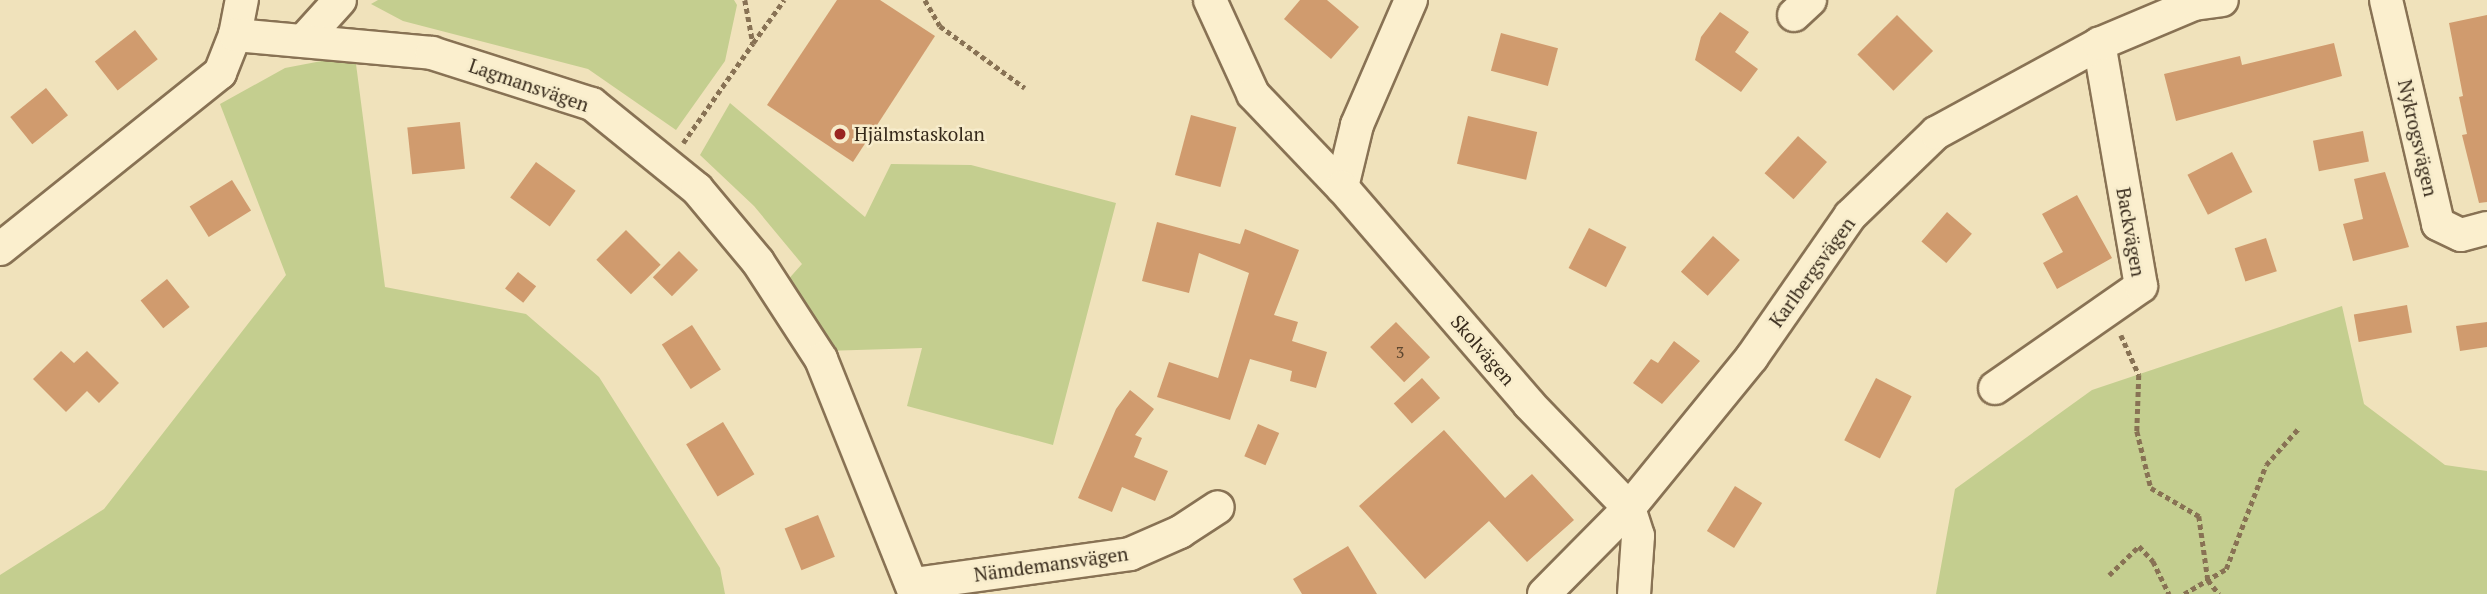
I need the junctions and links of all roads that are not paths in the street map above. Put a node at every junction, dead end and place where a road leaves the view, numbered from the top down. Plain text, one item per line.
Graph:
1 (242, 0) edge
2 (340, 0) edge
3 (1210, 0) edge
4 (1411, 0) edge
5 (2222, 0) edge
6 (2386, 0) edge
7 (235, 35) junction
8 (303, 41) junction
9 (2099, 44) junction
10 (1342, 187) junction
11 (2487, 228) edge
12 (0, 249) edge
13 (1995, 388) dead end
14 (1219, 507) dead end
15 (1629, 508) junction
16 (915, 589) edge
17 (1544, 594) edge
18 (1634, 594) edge

1 - 7 street
2 - 8 street
3 - 10 street, Skolvägen
4 - 10 street
5 - 9 street, Karlbergsvägen
6 - 11 street, Nykrogsvägen
7 - 8 street, Lagmansvägen
7 - 12 street
8 - 16 street, Lagmansvägen
9 - 13 street, Backvägen
9 - 15 street, Karlbergsvägen
10 - 15 street, Skolvägen
14 - 16 street, Nämdemansvägen
15 - 17 street, Karlbergsvägen
15 - 18 street

